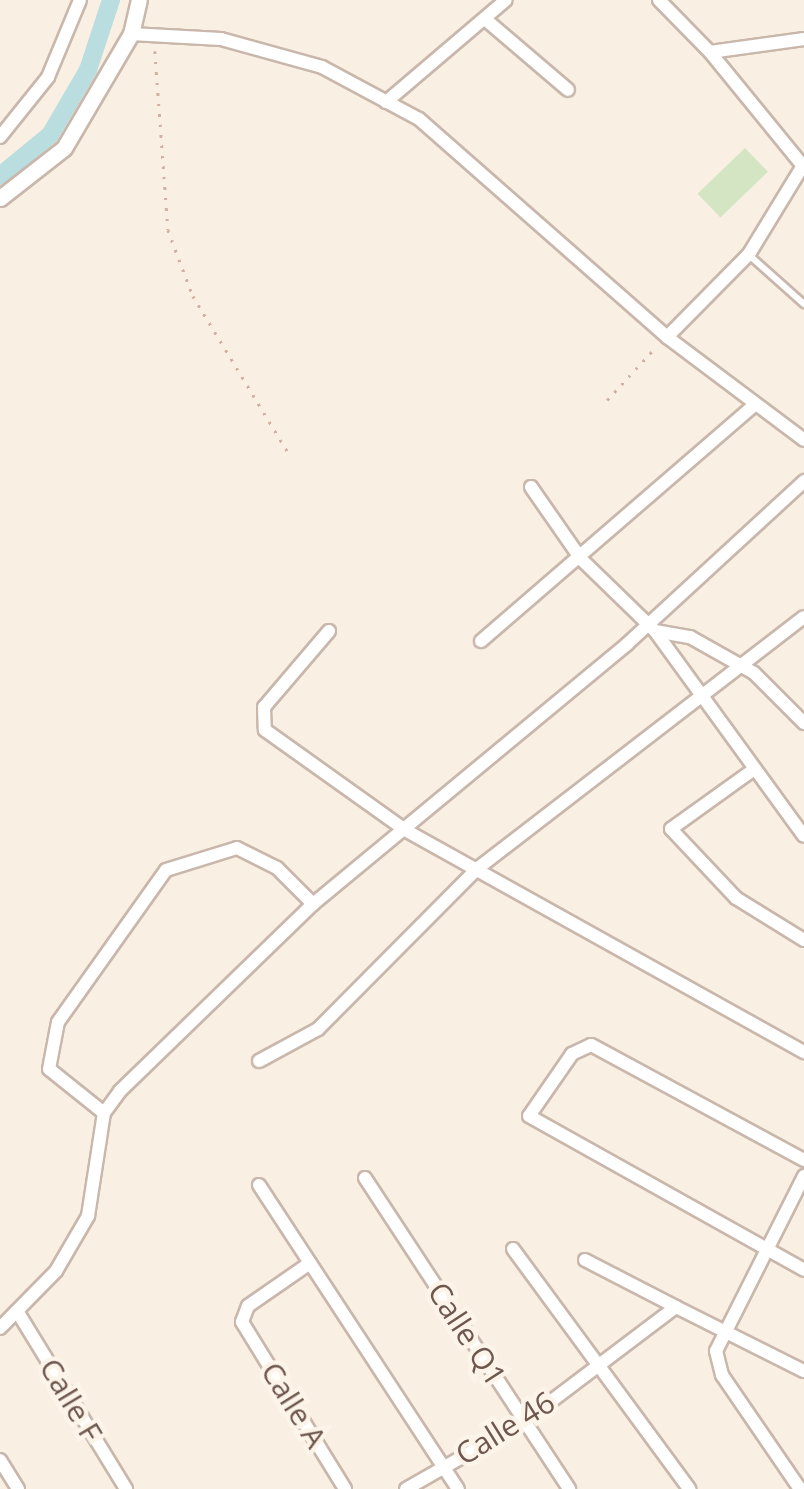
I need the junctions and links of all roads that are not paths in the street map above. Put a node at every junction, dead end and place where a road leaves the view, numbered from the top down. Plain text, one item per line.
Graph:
1 (80, 0) edge
2 (139, 0) edge
3 (506, 0) edge
4 (659, 0) edge
5 (485, 19) junction
6 (132, 34) junction
7 (804, 39) edge
8 (710, 52) junction
9 (568, 90) dead end
10 (386, 102) junction
11 (0, 137) edge
12 (803, 165) edge
13 (0, 198) edge
14 (748, 254) junction
15 (804, 304) edge
16 (667, 336) junction
17 (753, 406) junction
18 (804, 440) edge
19 (804, 480) edge
20 (531, 487) dead end
21 (582, 559) junction
22 (804, 617) edge
23 (650, 627) junction
24 (330, 630) dead end
25 (481, 642) dead end
26 (739, 664) junction
27 (700, 698) junction
28 (804, 723) edge
29 (752, 770) junction
30 (405, 830) junction
31 (804, 836) edge
32 (478, 868) junction
33 (313, 904) junction
34 (804, 940) edge
35 (804, 1052) edge
36 (259, 1061) dead end
37 (104, 1113) junction
38 (804, 1160) edge
39 (804, 1176) edge
40 (365, 1178) dead end
41 (259, 1185) dead end
42 (765, 1248) junction
43 (513, 1249) dead end
44 (585, 1260) dead end
45 (310, 1263) junction
46 (804, 1270) edge
47 (676, 1307) junction
48 (17, 1311) junction
49 (0, 1328) edge
50 (722, 1329) junction
51 (602, 1364) junction
52 (804, 1372) edge
53 (525, 1421) junction
54 (0, 1460) edge
55 (444, 1466) junction
56 (18, 1489) edge
57 (126, 1489) edge
58 (346, 1489) edge
59 (406, 1489) edge
60 (458, 1489) edge
61 (569, 1489) edge
62 (689, 1489) edge
63 (800, 1489) edge

1 - 11 street
2 - 6 street
3 - 5 street
4 - 8 street
5 - 9 street
5 - 10 street
6 - 10 street
6 - 13 street
7 - 8 street
8 - 12 street
10 - 16 street
12 - 14 street
14 - 15 lane
14 - 16 street
16 - 17 street
17 - 18 street
17 - 21 street
19 - 23 street
20 - 21 street
21 - 23 street
21 - 25 street
22 - 26 street
23 - 26 street
23 - 27 street
23 - 30 street
24 - 30 street
26 - 27 street
26 - 28 street
27 - 29 street
27 - 32 street
29 - 31 street
29 - 34 street
30 - 32 street
30 - 33 street
32 - 35 street
32 - 36 street
33 - 37 street
33 - 37 street
37 - 48 street
38 - 42 street
39 - 42 street
40 - 53 street, Calle Q1
41 - 45 street
42 - 46 street
42 - 50 street
43 - 51 street
44 - 47 street
45 - 55 street
45 - 58 street, Calle A
47 - 50 street
47 - 51 street, Calle 46
48 - 49 street
48 - 57 street, Calle F
50 - 52 street
50 - 63 street
51 - 53 street, Calle 46
51 - 62 street
53 - 55 street, Calle 46
53 - 61 street, Calle Q1
54 - 56 street
55 - 59 street, Calle 46
55 - 60 street

